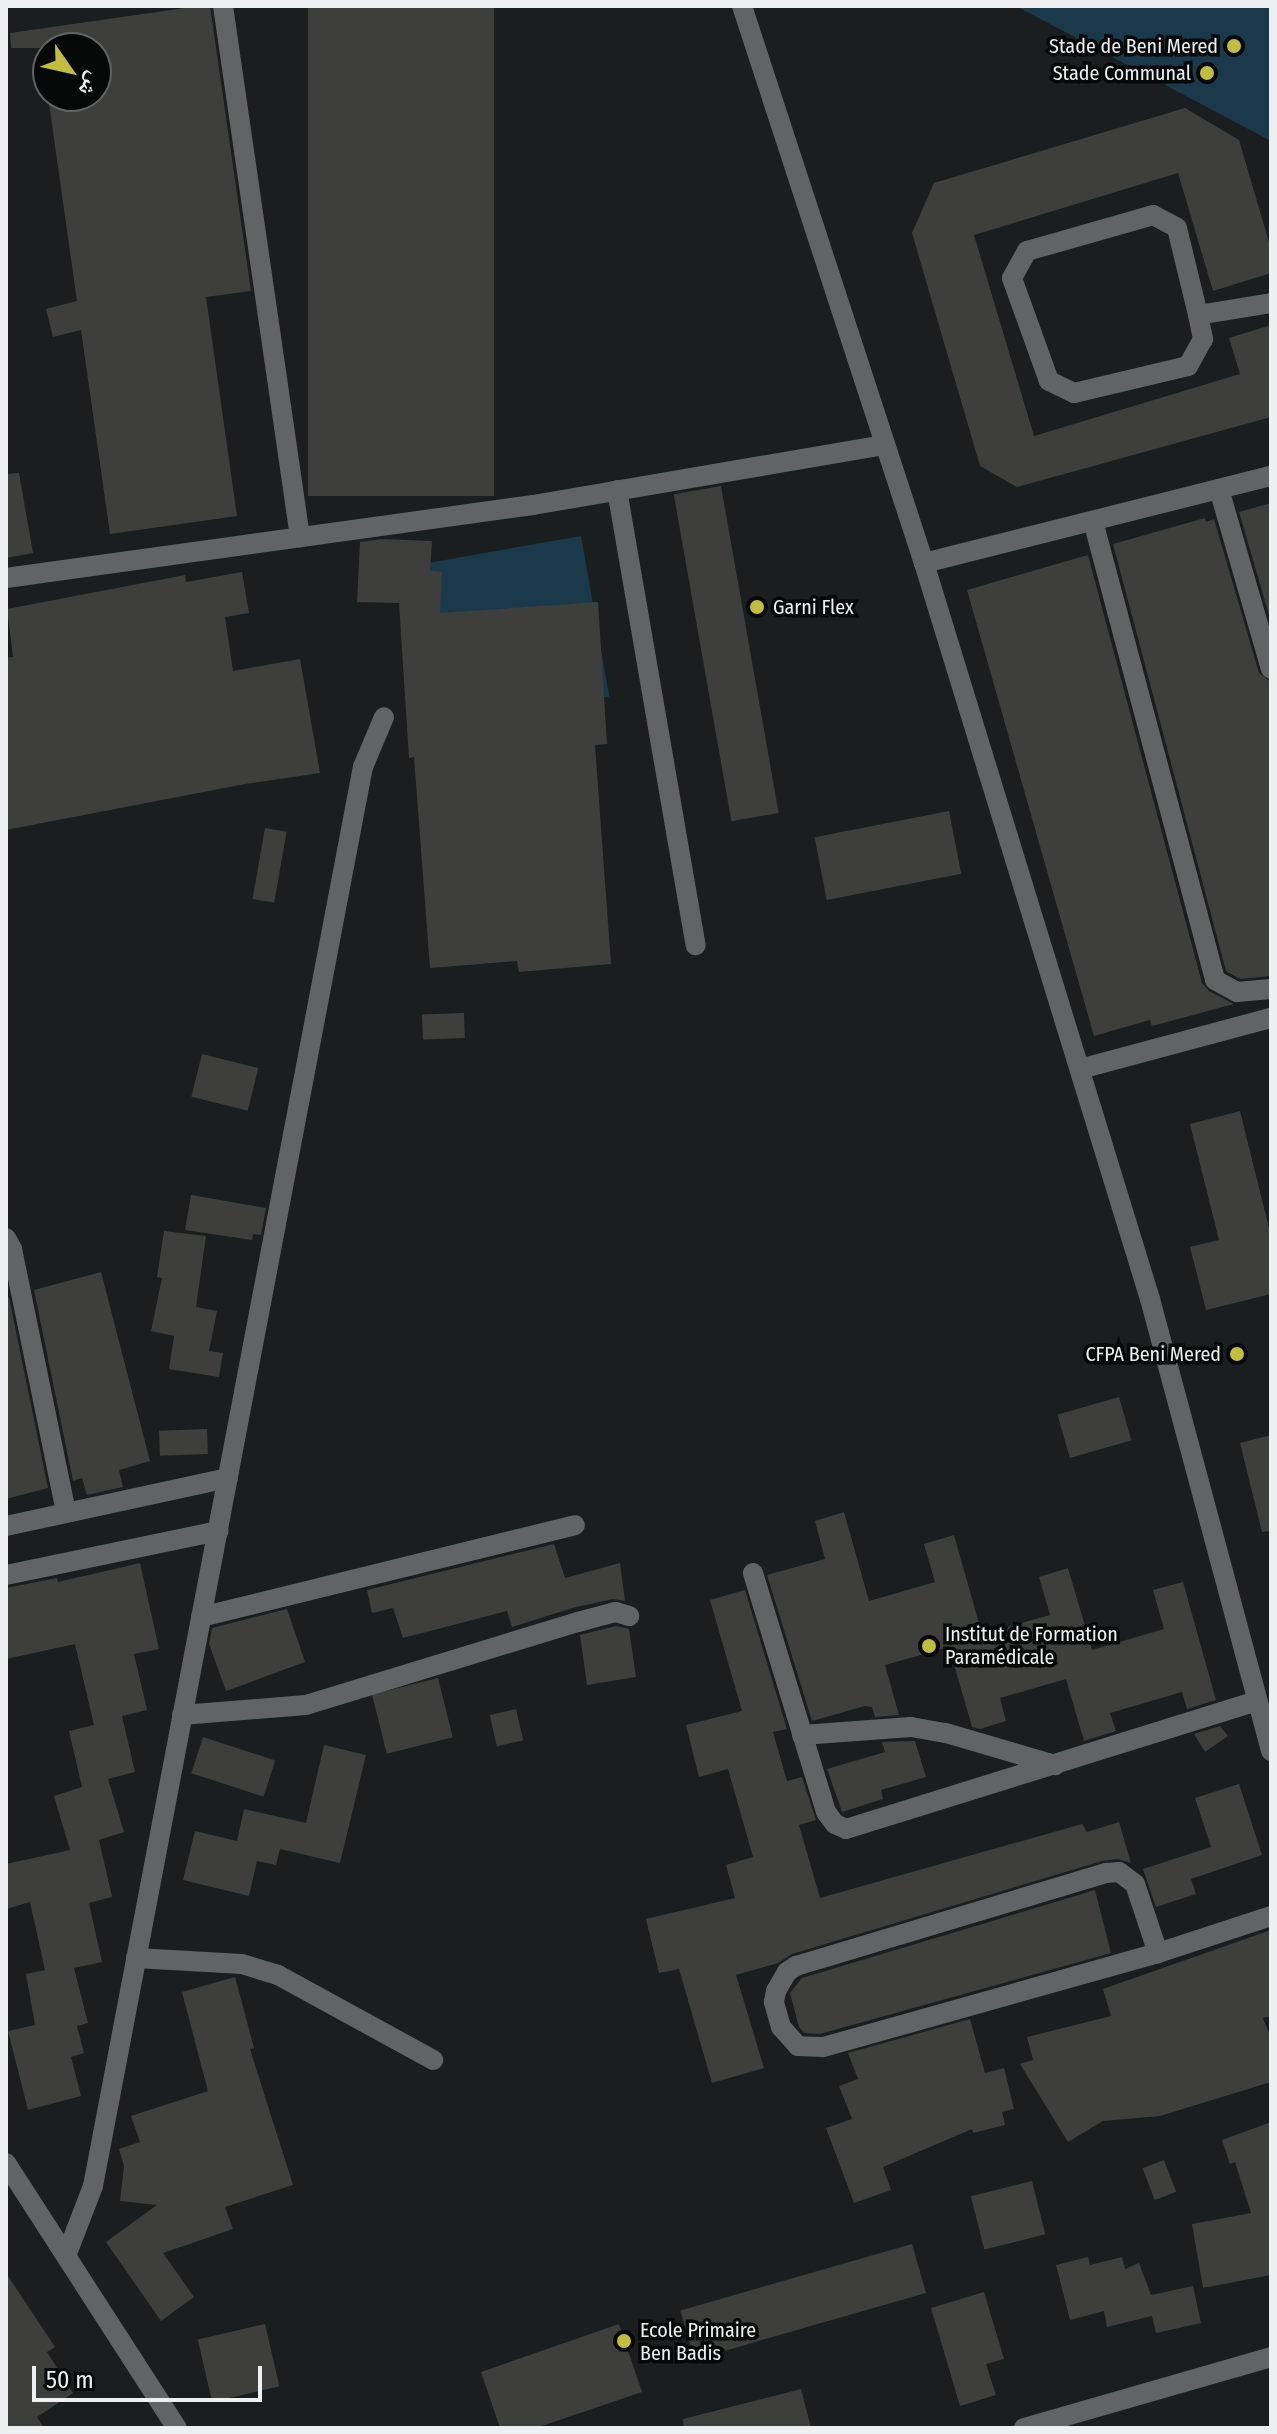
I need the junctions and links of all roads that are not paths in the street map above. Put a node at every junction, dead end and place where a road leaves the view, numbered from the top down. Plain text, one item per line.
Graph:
1 (223, 6) edge
2 (742, 6) edge
3 (1271, 303) edge
4 (1198, 315) junction
5 (885, 445) junction
6 (1271, 476) edge
7 (1219, 489) junction
8 (617, 490) junction
9 (1093, 521) junction
10 (300, 537) junction
11 (924, 563) junction
12 (6, 578) edge
13 (1271, 669) edge
14 (384, 717) dead end
15 (696, 945) dead end
16 (1271, 989) edge
17 (1271, 1018) edge
18 (1080, 1069) junction
19 (6, 1238) edge
20 (228, 1478) junction
21 (66, 1513) junction
22 (575, 1525) dead end
23 (6, 1526) edge
24 (218, 1531) junction
25 (753, 1573) dead end
26 (6, 1575) edge
27 (629, 1616) dead end
28 (201, 1617) junction
29 (1256, 1701) junction
30 (182, 1715) junction
31 (802, 1735) junction
32 (1271, 1751) edge
33 (1055, 1765) junction
34 (1271, 1916) edge
35 (1158, 1953) junction
36 (136, 1958) junction
37 (433, 2060) dead end
38 (6, 2163) edge
39 (66, 2256) junction
40 (1271, 2357) edge
41 (177, 2428) edge
42 (1024, 2428) edge

1 - 10 street
2 - 5 street
3 - 4 street
4 - 4 street
5 - 8 street
5 - 11 street
6 - 7 street
7 - 9 street
7 - 13 street
8 - 10 street
8 - 15 street
9 - 11 street
9 - 16 street
10 - 12 street
11 - 18 street
14 - 20 street
17 - 18 street
18 - 29 street
19 - 21 street
20 - 21 street
20 - 24 street
21 - 23 street
22 - 28 street
24 - 26 street
24 - 28 street
25 - 31 street
27 - 30 street
28 - 30 street
29 - 32 street
29 - 33 street
30 - 36 street
31 - 33 street
31 - 33 street
34 - 35 street
35 - 35 street
36 - 37 street
36 - 39 street
38 - 39 street
39 - 41 street
40 - 42 street

